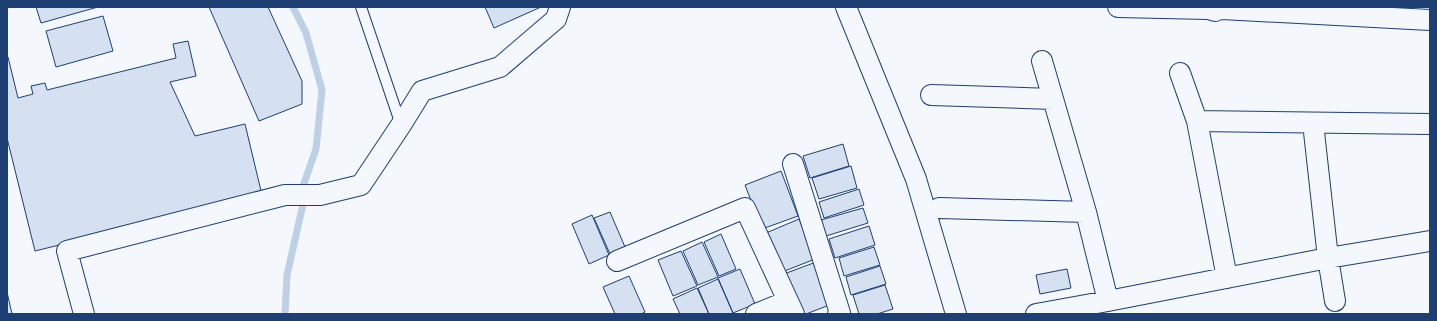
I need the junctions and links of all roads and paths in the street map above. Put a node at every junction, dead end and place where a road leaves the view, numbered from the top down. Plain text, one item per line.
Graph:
1 (362, 7) edge
2 (560, 7) edge
3 (846, 7) edge
4 (1118, 7) edge
5 (1223, 8) edge
6 (1430, 20) edge
7 (1042, 61) dead end
8 (1180, 73) dead end
9 (931, 95) dead end
10 (1053, 99) junction
11 (1197, 121) junction
12 (1313, 123) junction
13 (1430, 124) edge
14 (401, 125) junction
15 (793, 164) dead end
16 (939, 208) dead end
17 (1086, 212) junction
18 (1430, 242) edge
19 (1328, 258) junction
20 (616, 261) dead end
21 (1227, 278) junction
22 (1108, 301) junction
23 (1335, 301) dead end
24 (791, 307) edge
25 (84, 314) edge
26 (756, 314) edge
27 (838, 314) edge
28 (956, 314) edge
29 (1036, 314) edge

1 - 14 lane
2 - 14 street
3 - 28 street
4 - 5 street
5 - 6 street
7 - 10 street
8 - 11 street
9 - 10 street
10 - 17 street
11 - 12 street
11 - 21 street
12 - 13 street
12 - 19 street
14 - 25 street
15 - 27 street
16 - 17 street
17 - 22 street
18 - 19 street
19 - 21 street
19 - 23 street
20 - 24 street
21 - 22 street
22 - 29 street
24 - 26 street

